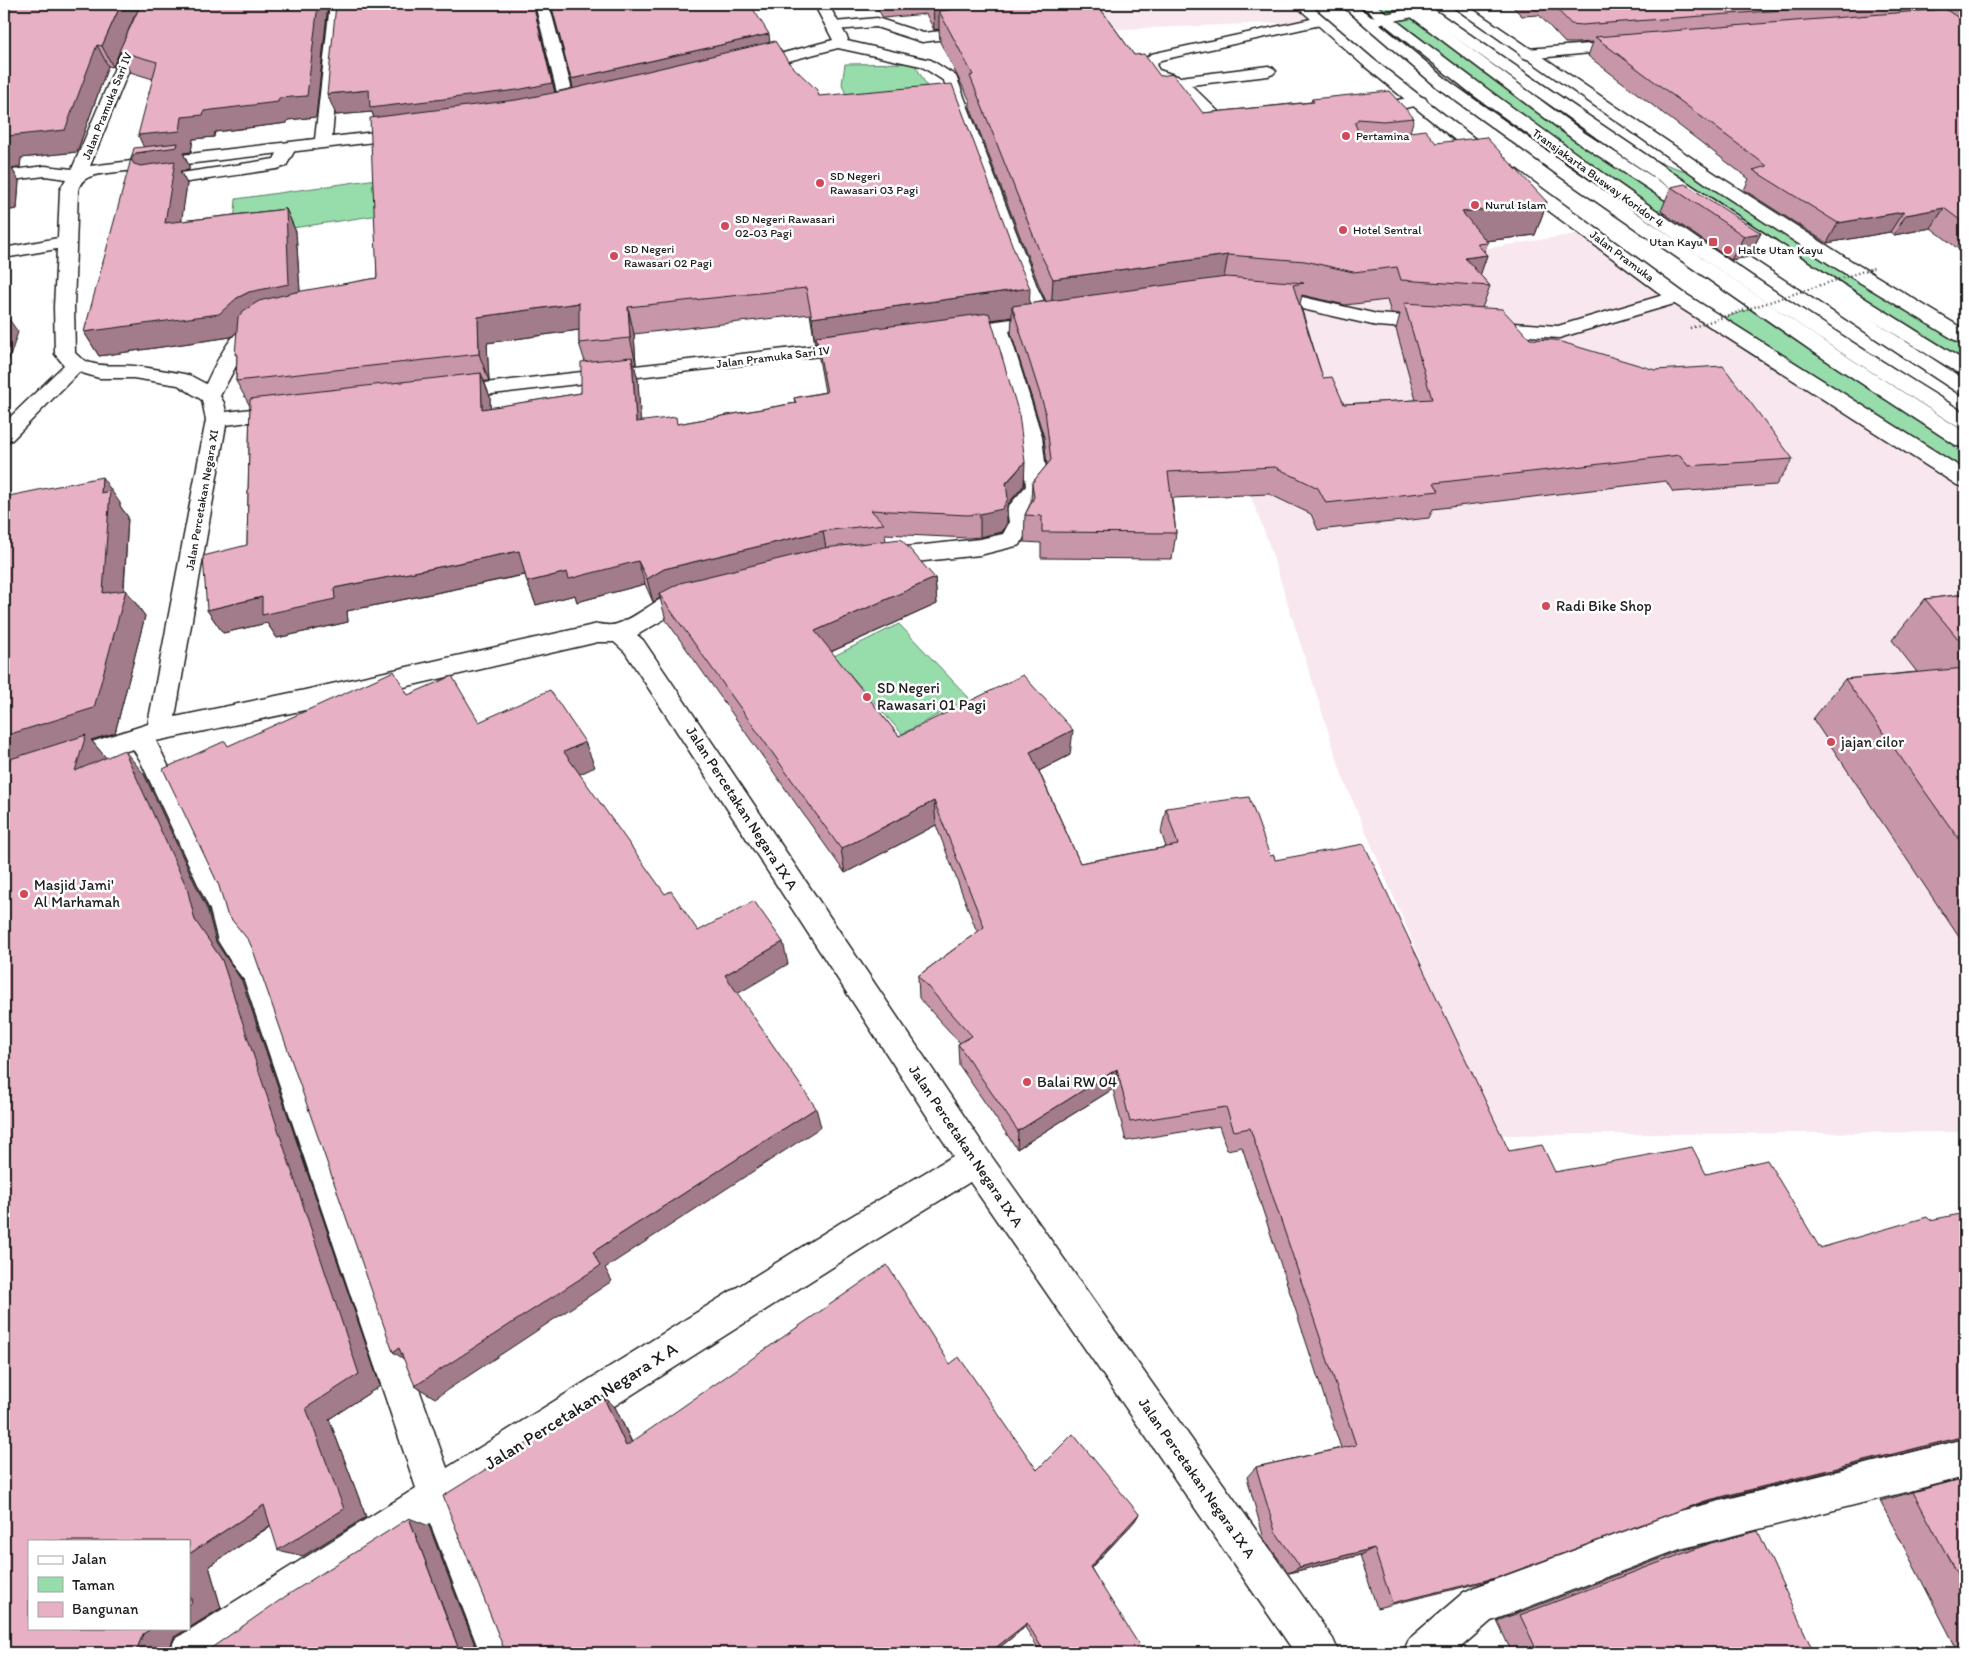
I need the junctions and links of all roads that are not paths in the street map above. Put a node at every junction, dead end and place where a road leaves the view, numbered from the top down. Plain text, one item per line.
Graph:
1 (151, 4) edge
2 (337, 4) edge
3 (542, 4) edge
4 (822, 4) edge
5 (981, 4) edge
6 (1301, 4) edge
7 (1347, 4) edge
8 (1366, 4) edge
9 (1456, 4) edge
10 (1413, 7) edge
11 (1376, 20) junction
12 (1320, 21) junction
13 (834, 26) junction
14 (838, 43) junction
15 (1647, 44) edge
16 (1527, 54) junction
17 (739, 69) edge
18 (1268, 71) dead end
19 (1179, 82) junction
20 (1419, 101) junction
21 (587, 105) edge
22 (569, 109) junction
23 (1378, 109) junction
24 (550, 113) edge
25 (1350, 113) edge
26 (1393, 120) edge
27 (1222, 124) edge
28 (428, 130) edge
29 (323, 143) junction
30 (288, 148) junction
31 (1477, 149) junction
32 (1628, 151) junction
33 (1453, 152) edge
34 (78, 175) junction
35 (4, 176) edge
36 (1714, 181) junction
37 (154, 182) edge
38 (66, 242) junction
39 (4, 253) edge
40 (1677, 297) junction
41 (1241, 298) edge
42 (278, 319) edge
43 (998, 326) junction
44 (940, 335) edge
45 (1965, 338) edge
46 (874, 344) edge
47 (75, 365) junction
48 (1965, 369) edge
49 (1965, 389) edge
50 (433, 395) edge
51 (210, 396) junction
52 (305, 409) edge
53 (216, 420) junction
54 (1965, 422) edge
55 (1940, 425) junction
56 (4, 435) edge
57 (1965, 441) edge
58 (1965, 461) edge
59 (1965, 480) edge
60 (856, 561) edge
61 (716, 591) edge
62 (620, 634) junction
63 (150, 734) junction
64 (4, 780) edge
65 (975, 1162) junction
66 (1965, 1458) edge
67 (438, 1496) junction
68 (189, 1653) edge
69 (500, 1653) edge
70 (1319, 1653) edge
71 (1423, 1653) edge

1 - 34 street, Jalan Pramuka Sari IV
2 - 29 street
3 - 22 street
4 - 13 street
5 - 13 street
6 - 12 street, Jalan Pramuka
7 - 11 street
8 - 11 street, Transjakarta Busway Koridor 4
9 - 16 street
10 - 11 street
10 - 32 street
10 - 49 street, Transjakarta Busway Koridor 4
11 - 54 street, Transjakarta Busway Koridor 4
11 - 55 street
12 - 19 street
12 - 20 street, Jalan Pramuka
13 - 14 street
14 - 17 street
14 - 43 street
15 - 16 street
16 - 36 street
18 - 19 street
19 - 27 street
20 - 23 street
20 - 31 street, Jalan Pramuka
21 - 22 street
22 - 24 street
23 - 25 street
23 - 26 street
28 - 29 street, Jalan Pramuka Sari IV
29 - 30 street, Jalan Pramuka Sari IV
30 - 34 street, Jalan Pramuka Sari IV
30 - 37 street
31 - 33 street
31 - 40 street, Jalan Pramuka
32 - 36 street
32 - 48 street
34 - 35 street
34 - 38 street
36 - 45 street
38 - 39 street
38 - 47 street
40 - 41 street
40 - 59 street, Jalan Pramuka
42 - 51 street
43 - 44 street
43 - 60 street
46 - 50 street, Jalan Pramuka Sari IV
47 - 51 street
47 - 56 street
51 - 53 street, Jalan Percetakan Negara XI
52 - 53 street
53 - 63 street, Jalan Percetakan Negara XI
55 - 57 street
55 - 58 street
61 - 62 street
62 - 63 street
62 - 65 street, Jalan Percetakan Negara IX A
63 - 64 street
63 - 67 street
65 - 67 street, Jalan Percetakan Negara X A
65 - 70 street, Jalan Percetakan Negara IX A
66 - 71 street
67 - 68 street, Jalan Percetakan Negara X A
67 - 69 street

